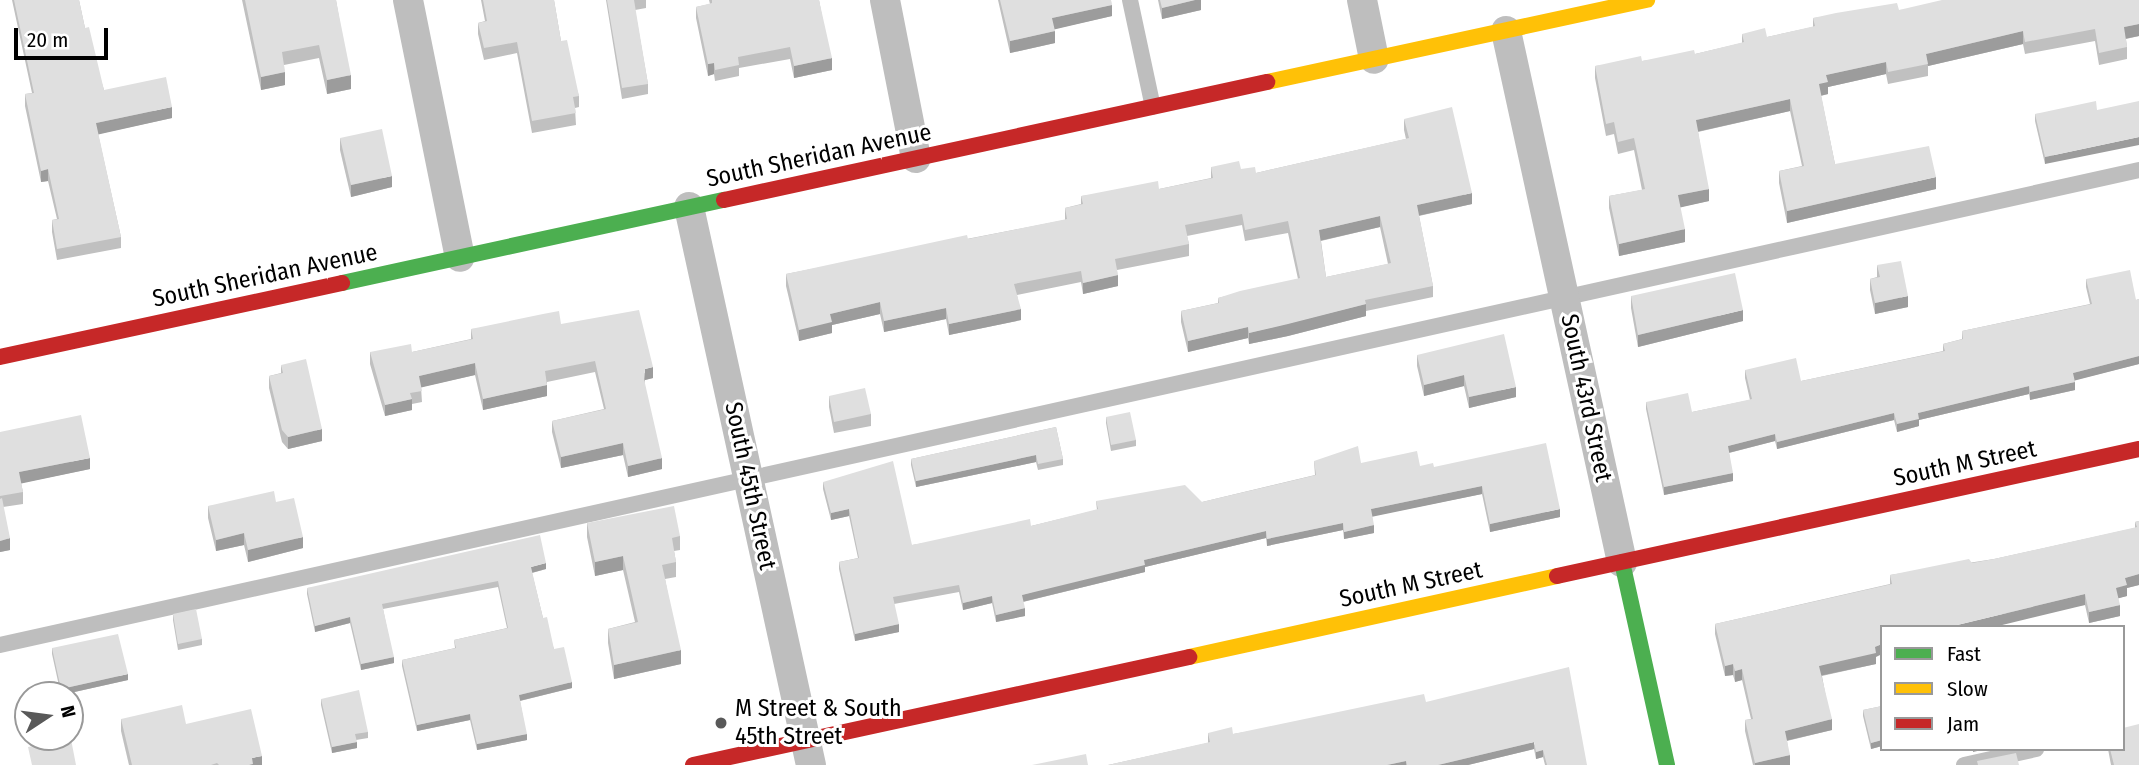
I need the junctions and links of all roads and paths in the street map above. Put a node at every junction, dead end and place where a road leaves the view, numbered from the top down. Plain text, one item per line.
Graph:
1 (408, 0) edge
2 (885, 0) edge
3 (1130, 0) edge
4 (1362, 0) edge
5 (1647, 0) edge
6 (1605, 4) edge
7 (1507, 31) junction
8 (1374, 59) junction
9 (1153, 107) junction
10 (916, 158) junction
11 (2139, 170) edge
12 (689, 207) junction
13 (460, 257) junction
14 (1564, 297) junction
15 (0, 355) edge
16 (2139, 449) edge
17 (748, 479) junction
18 (1622, 562) junction
19 (0, 645) edge
20 (2027, 751) edge
21 (808, 752) edge
22 (693, 765) edge
23 (1667, 765) edge
24 (1964, 765) edge

1 - 13 street
2 - 10 street
3 - 9 lane
4 - 8 street
5 - 6 street, South Sheridan Avenue
6 - 7 street, South Sheridan Avenue
7 - 8 street, South Sheridan Avenue
7 - 14 street, South 43rd Street
8 - 9 street, South Sheridan Avenue
9 - 10 street, South Sheridan Avenue
10 - 12 street, South Sheridan Avenue
11 - 14 lane
12 - 13 street, South Sheridan Avenue
12 - 17 street, South 45th Street
13 - 15 street, South Sheridan Avenue
14 - 17 lane
14 - 18 street, South 43rd Street
16 - 18 street, South M Street
17 - 19 lane
17 - 21 street, South 45th Street
18 - 21 street, South M Street
18 - 23 street, South 43rd Street
20 - 24 lane
21 - 22 street, South M Street

